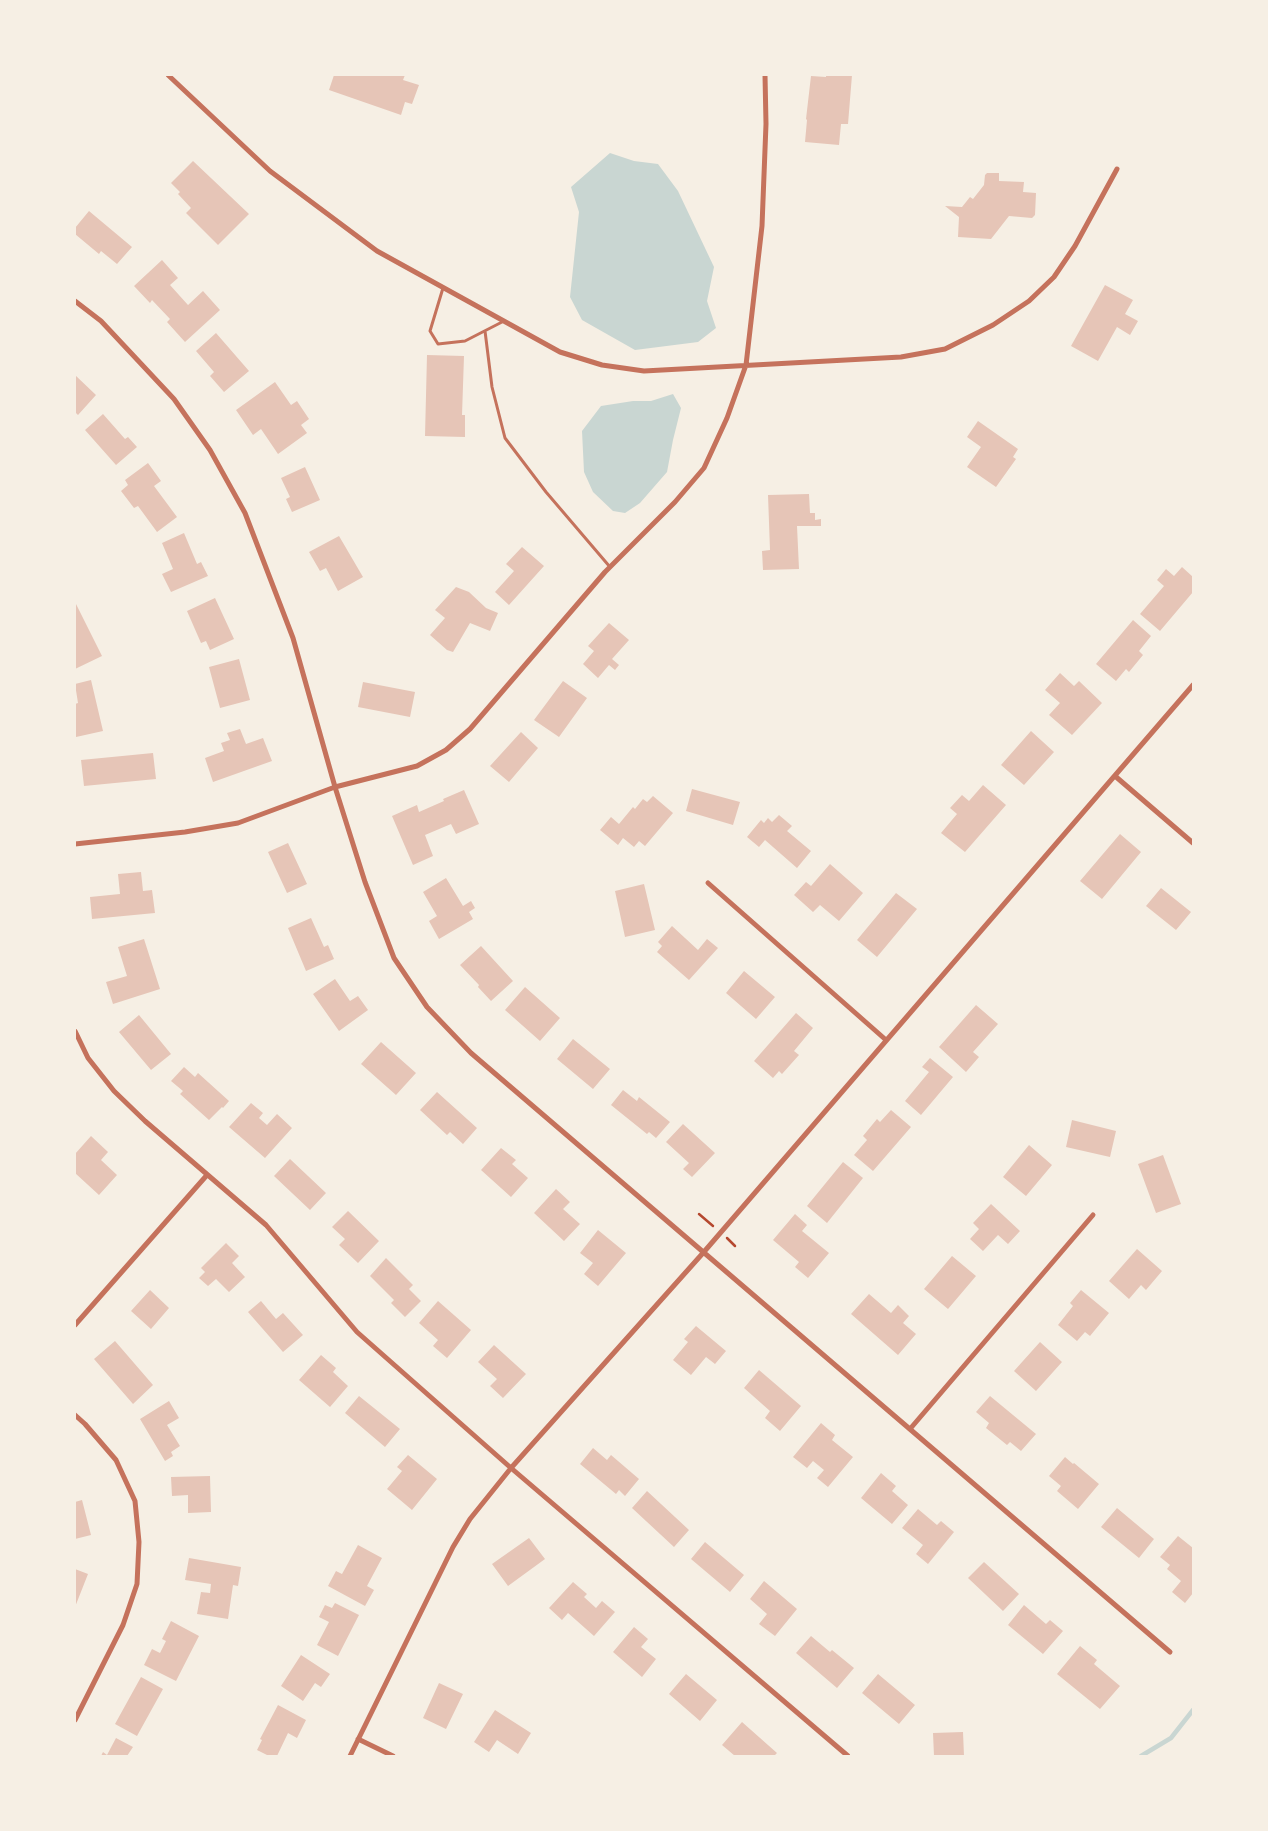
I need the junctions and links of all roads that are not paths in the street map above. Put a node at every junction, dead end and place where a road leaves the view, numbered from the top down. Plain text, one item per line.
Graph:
1 (168, 75) edge
2 (765, 75) edge
3 (1118, 169) dead end
4 (444, 288) junction
5 (75, 301) edge
6 (504, 321) junction
7 (485, 331) junction
8 (746, 366) junction
9 (610, 567) junction
10 (1193, 685) edge
11 (1115, 776) junction
12 (335, 787) junction
13 (1193, 843) edge
14 (75, 844) edge
15 (708, 883) dead end
16 (75, 1031) edge
17 (886, 1040) junction
18 (207, 1175) junction
19 (1092, 1215) dead end
20 (703, 1252) junction
21 (75, 1325) edge
22 (75, 1415) edge
23 (910, 1429) junction
24 (511, 1468) junction
25 (1170, 1652) dead end
26 (75, 1720) edge
27 (358, 1739) junction
28 (350, 1756) edge
29 (393, 1756) edge
30 (848, 1756) edge

1 - 4 street
2 - 8 street
3 - 8 street
4 - 6 street
4 - 7 lane
5 - 12 street
6 - 7 lane
6 - 8 street
7 - 9 lane
8 - 9 street
9 - 12 street
10 - 11 street
11 - 13 street
11 - 17 street
12 - 14 street
12 - 20 street
15 - 17 street
16 - 18 street
17 - 20 street
18 - 21 street
18 - 24 street
19 - 23 street
20 - 23 street
20 - 24 street
22 - 26 street
23 - 25 street
24 - 27 street
24 - 30 street
27 - 28 street
27 - 29 street

